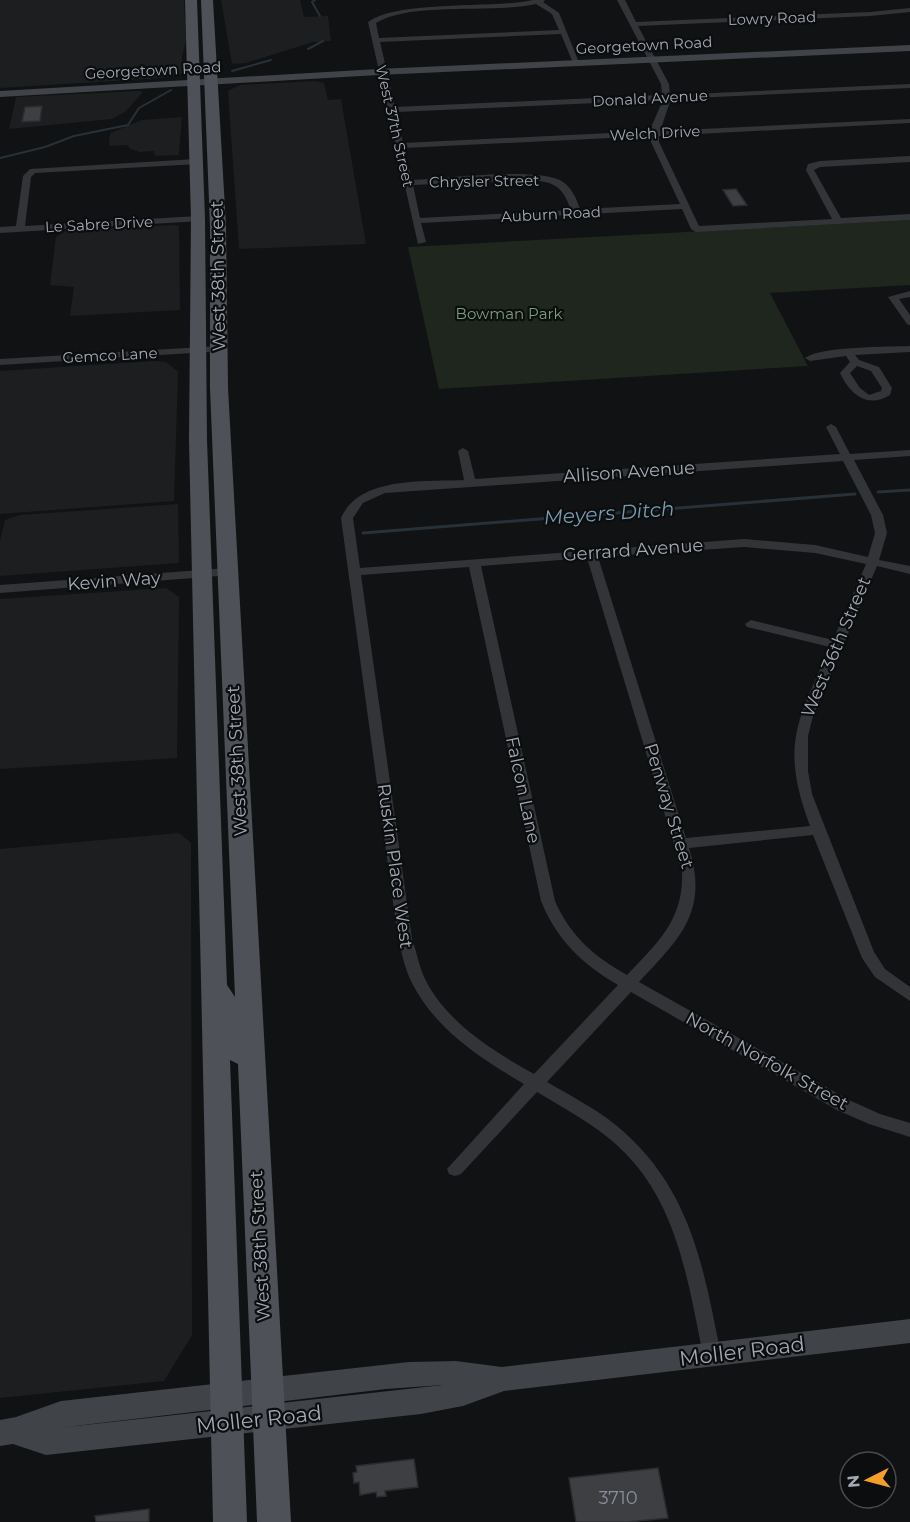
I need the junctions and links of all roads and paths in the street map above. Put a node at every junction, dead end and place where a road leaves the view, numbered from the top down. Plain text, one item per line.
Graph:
1 (539, 0) edge
2 (621, 0) edge
3 (199, 3) edge
4 (897, 5) dead end
5 (908, 10) edge
6 (633, 24) junction
7 (562, 32) junction
8 (375, 40) junction
9 (910, 48) edge
10 (653, 60) junction
11 (577, 63) junction
12 (381, 72) junction
13 (211, 80) junction
14 (194, 81) junction
15 (910, 86) edge
16 (0, 89) edge
17 (0, 94) edge
18 (668, 97) junction
19 (391, 110) junction
20 (910, 121) edge
21 (655, 133) junction
22 (196, 145) junction
23 (399, 146) junction
24 (910, 159) edge
25 (196, 162) junction
26 (216, 172) junction
27 (407, 183) junction
28 (685, 206) junction
29 (577, 213) junction
30 (910, 217) edge
31 (198, 219) junction
32 (417, 221) junction
33 (838, 221) junction
34 (20, 228) junction
35 (0, 230) edge
36 (422, 242) dead end
37 (219, 262) junction
38 (910, 294) edge
39 (910, 322) edge
40 (220, 348) junction
41 (910, 349) edge
42 (198, 350) junction
43 (810, 358) dead end
44 (0, 362) edge
45 (831, 427) dead end
46 (463, 451) dead end
47 (910, 453) edge
48 (847, 457) junction
49 (470, 483) junction
50 (352, 506) joint
51 (591, 554) junction
52 (872, 561) junction
53 (474, 562) junction
54 (910, 570) edge
55 (228, 572) junction
56 (354, 572) junction
57 (202, 574) junction
58 (0, 589) edge
59 (751, 624) dead end
60 (837, 645) junction
61 (207, 763) junction
62 (238, 798) junction
63 (818, 830) junction
64 (681, 844) junction
65 (212, 905) junction
66 (247, 951) junction
67 (629, 983) junction
68 (214, 984) junction
69 (910, 995) edge
70 (251, 1055) junction
71 (536, 1083) junction
72 (910, 1130) edge
73 (455, 1169) dead end
74 (910, 1331) edge
75 (712, 1355) junction
76 (268, 1405) junction
77 (227, 1409) junction
78 (8, 1433) edge
79 (230, 1522) edge
80 (274, 1522) edge

1 - 7 street
1 - 8 street, West 37th Street
2 - 6 street
3 - 13 main road, West 38th Street
3 - 14 main road, West 38th Street
4 - 5 street
5 - 6 street, Lowry Road
6 - 10 street
7 - 8 street
7 - 11 street
8 - 12 street, West 37th Street
9 - 10 main road, Georgetown Road
10 - 11 main road, Georgetown Road
10 - 18 street
11 - 12 main road, Georgetown Road
12 - 13 main road, Georgetown Road
12 - 19 street, West 37th Street
13 - 14 main road, Georgetown Road
13 - 26 main road, West 38th Street
14 - 16 main road, Georgetown Road
14 - 17 main road, Georgetown Road
14 - 22 main road, West 38th Street
15 - 18 street, Donald Avenue
18 - 19 street, Donald Avenue
18 - 21 street
19 - 23 street, West 37th Street
20 - 21 street, Welch Drive
21 - 23 street, Welch Drive
21 - 28 street
22 - 25 main road, West 38th Street
22 - 26 main road
23 - 27 street, West 37th Street
24 - 33 street
25 - 31 main road, West 38th Street
25 - 34 street
26 - 37 main road, West 38th Street
27 - 29 street, Chrysler Street
27 - 32 street, West 37th Street
28 - 29 street, Auburn Road
28 - 33 street
29 - 32 street, Auburn Road
30 - 33 street
31 - 34 street, Le Sabre Drive
31 - 37 main road
31 - 42 main road, West 38th Street
32 - 36 street, West 37th Street
34 - 35 street, Le Sabre Drive
37 - 40 main road, West 38th Street
38 - 39 street
40 - 42 street, Gemco Lane
40 - 55 main road, West 38th Street
41 - 43 street
42 - 44 street, Gemco Lane
42 - 57 main road, West 38th Street
45 - 48 street, West 36th Street
46 - 49 street
47 - 48 street, Allison Avenue
48 - 49 street, Allison Avenue
48 - 52 street, West 36th Street
49 - 50 street, Allison Avenue
50 - 56 street, Ruskin Place West
51 - 52 street, Gerrard Avenue
51 - 53 street, Gerrard Avenue
51 - 64 street, Penway Street
52 - 54 street, Gerrard Avenue
52 - 60 street, West 36th Street
53 - 56 street, Gerrard Avenue
53 - 67 street, Falcon Lane
55 - 57 street, Kevin Way
55 - 62 main road, West 38th Street
56 - 71 street, Ruskin Place West
57 - 58 street, Kevin Way
57 - 61 main road, West 38th Street
59 - 60 street
60 - 63 street, West 36th Street
61 - 62 main road
61 - 65 main road, West 38th Street
62 - 66 main road, West 38th Street
63 - 64 street
63 - 69 street, West 36th Street
64 - 67 street, Penway Street
65 - 66 main road
65 - 68 main road, West 38th Street
66 - 70 main road, West 38th Street
67 - 71 street, Penway Street
67 - 72 street, North Norfolk Street
68 - 70 main road
68 - 77 main road, West 38th Street
70 - 76 main road, West 38th Street
71 - 73 street, Penway Street
71 - 75 street, Ruskin Place West
74 - 75 main road, Moller Road
75 - 76 main road, Moller Road
76 - 77 main road, Moller Road
76 - 80 main road, West 38th Street
77 - 78 main road, Moller Road
77 - 79 main road, West 38th Street

